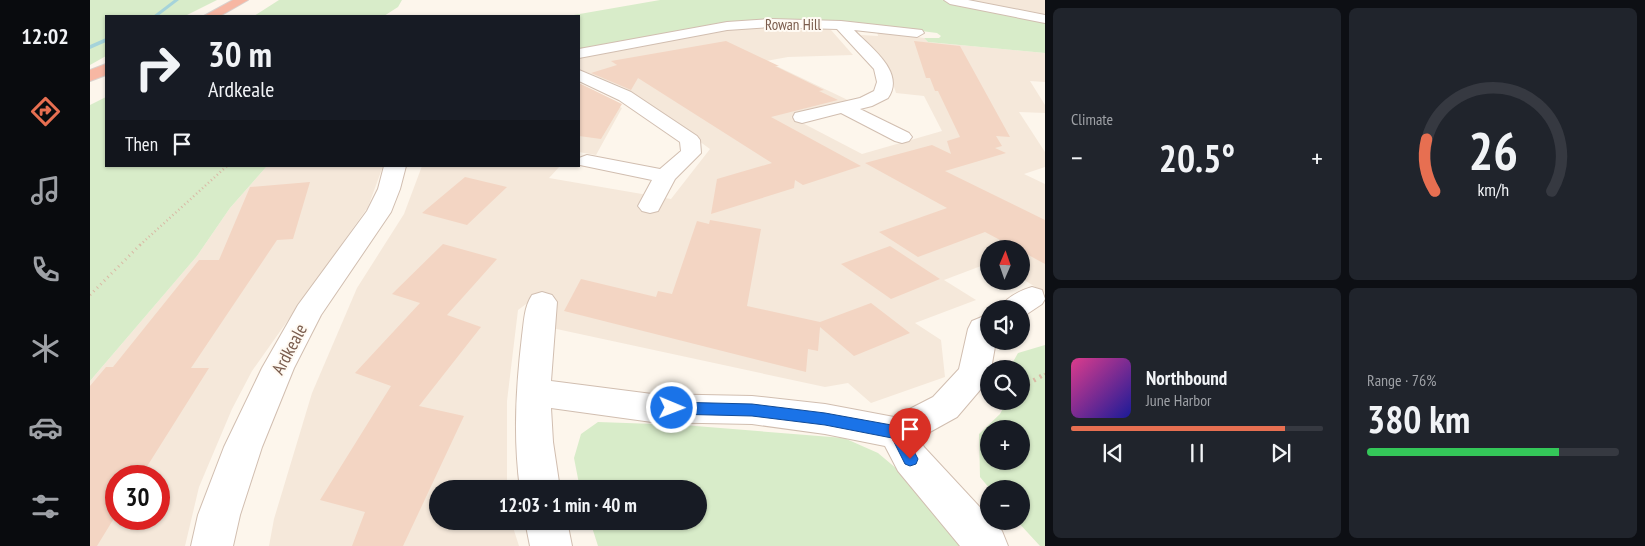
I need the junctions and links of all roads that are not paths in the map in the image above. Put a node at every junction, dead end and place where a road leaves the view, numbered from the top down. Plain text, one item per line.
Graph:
1 (242, 0) edge
2 (950, 0) edge
3 (213, 15) edge
4 (1045, 19) edge
5 (841, 25) junction
6 (917, 33) dead end
7 (580, 54) edge
8 (105, 69) edge
9 (580, 75) edge
10 (90, 76) edge
11 (844, 108) junction
12 (802, 117) dead end
13 (902, 137) dead end
14 (587, 161) dead end
15 (395, 167) edge
16 (665, 176) junction
17 (650, 206) dead end
18 (542, 302) dead end
19 (980, 344) edge
20 (534, 392) junction
21 (897, 433) junction
22 (538, 480) edge
23 (548, 530) edge
24 (212, 546) edge
25 (551, 546) edge
26 (987, 546) edge

1 - 3 highway
2 - 4 street
5 - 6 street
5 - 7 street, Rowan Hill
5 - 11 street, Rowan Hill
8 - 10 highway
9 - 16 street
11 - 12 street, Rowan Hill
11 - 13 street
14 - 16 street
15 - 24 street, Ardkeale
16 - 17 street
18 - 20 street
19 - 21 street
20 - 21 street
20 - 22 street
21 - 26 street
23 - 25 street

